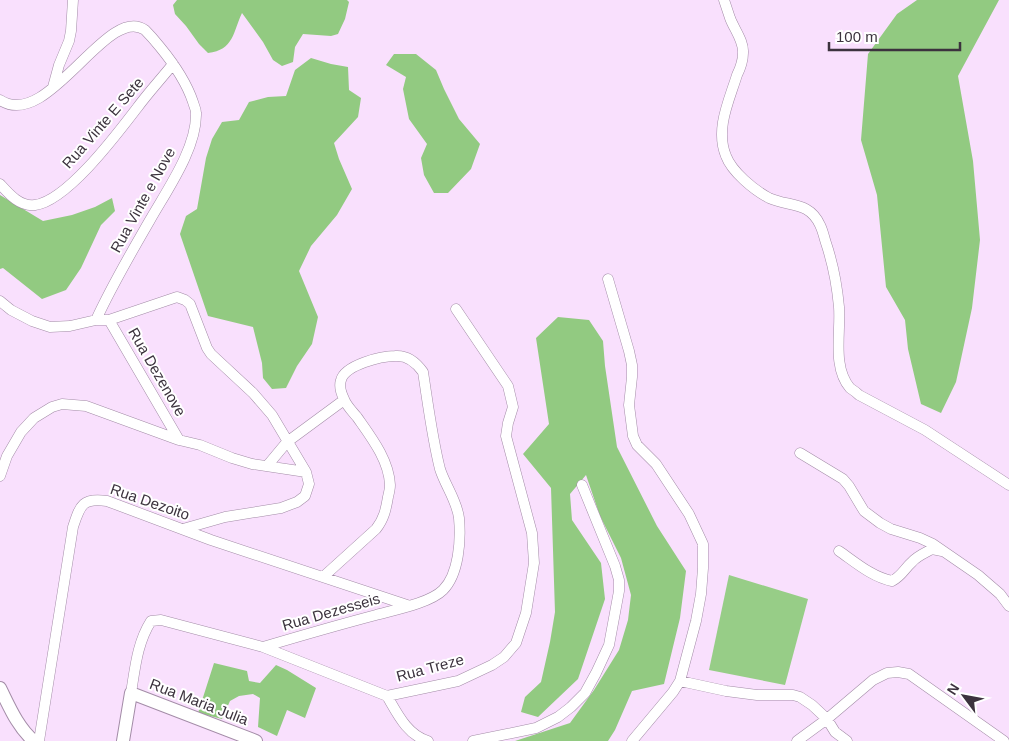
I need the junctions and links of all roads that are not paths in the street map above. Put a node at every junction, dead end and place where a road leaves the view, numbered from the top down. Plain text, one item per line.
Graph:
1 (73, 0) edge
2 (724, 0) edge
3 (173, 64) junction
4 (53, 88) junction
5 (0, 100) edge
6 (0, 184) edge
7 (608, 279) dead end
8 (0, 301) edge
9 (456, 309) dead end
10 (96, 320) junction
11 (109, 320) junction
12 (344, 400) junction
13 (179, 440) junction
14 (287, 442) junction
15 (800, 453) dead end
16 (267, 466) junction
17 (306, 472) junction
18 (0, 476) edge
19 (1009, 484) edge
20 (582, 485) dead end
21 (214, 520) junction
22 (184, 529) junction
23 (211, 540) junction
24 (839, 551) dead end
25 (943, 551) junction
26 (323, 578) junction
27 (408, 606) junction
28 (1009, 606) edge
29 (263, 647) junction
30 (680, 681) junction
31 (0, 688) edge
32 (130, 693) junction
33 (387, 696) junction
34 (827, 719) junction
35 (34, 741) edge
36 (38, 741) edge
37 (123, 741) edge
38 (256, 741) edge
39 (428, 741) edge
40 (473, 741) edge
41 (632, 741) edge
42 (797, 741) edge
43 (847, 741) edge
44 (1004, 741) edge

1 - 4 street
2 - 19 street
3 - 4 street, Rua Vinte e Nove
3 - 6 street, Rua Vinte E Sete
3 - 10 street, Rua Vinte e Nove
4 - 5 street, Rua Vinte e Nove
7 - 30 street
8 - 10 street
9 - 33 street, Rua Treze
10 - 11 street
11 - 13 street, Rua Dezenove
11 - 14 street
12 - 14 street
12 - 26 street
12 - 27 street, Rua Dezesseis
13 - 16 street
13 - 18 street
14 - 16 street
14 - 17 street
15 - 25 street
16 - 17 street
17 - 21 street
20 - 40 street
21 - 22 street
21 - 23 street
22 - 23 street, Rua Dezoito
22 - 36 street, Rua Dezoito
23 - 26 street, Rua Dezoito
24 - 25 street
25 - 28 street
26 - 27 street, Rua Dezoito
27 - 29 street, Rua Dezesseis
29 - 32 street, Rua Treze
29 - 33 street, Rua Treze
30 - 34 street
30 - 41 street
31 - 35 street
32 - 37 street, Rua Treze
32 - 38 street, Rua Maria Julia
33 - 39 street
34 - 42 street
34 - 43 street
34 - 44 street

